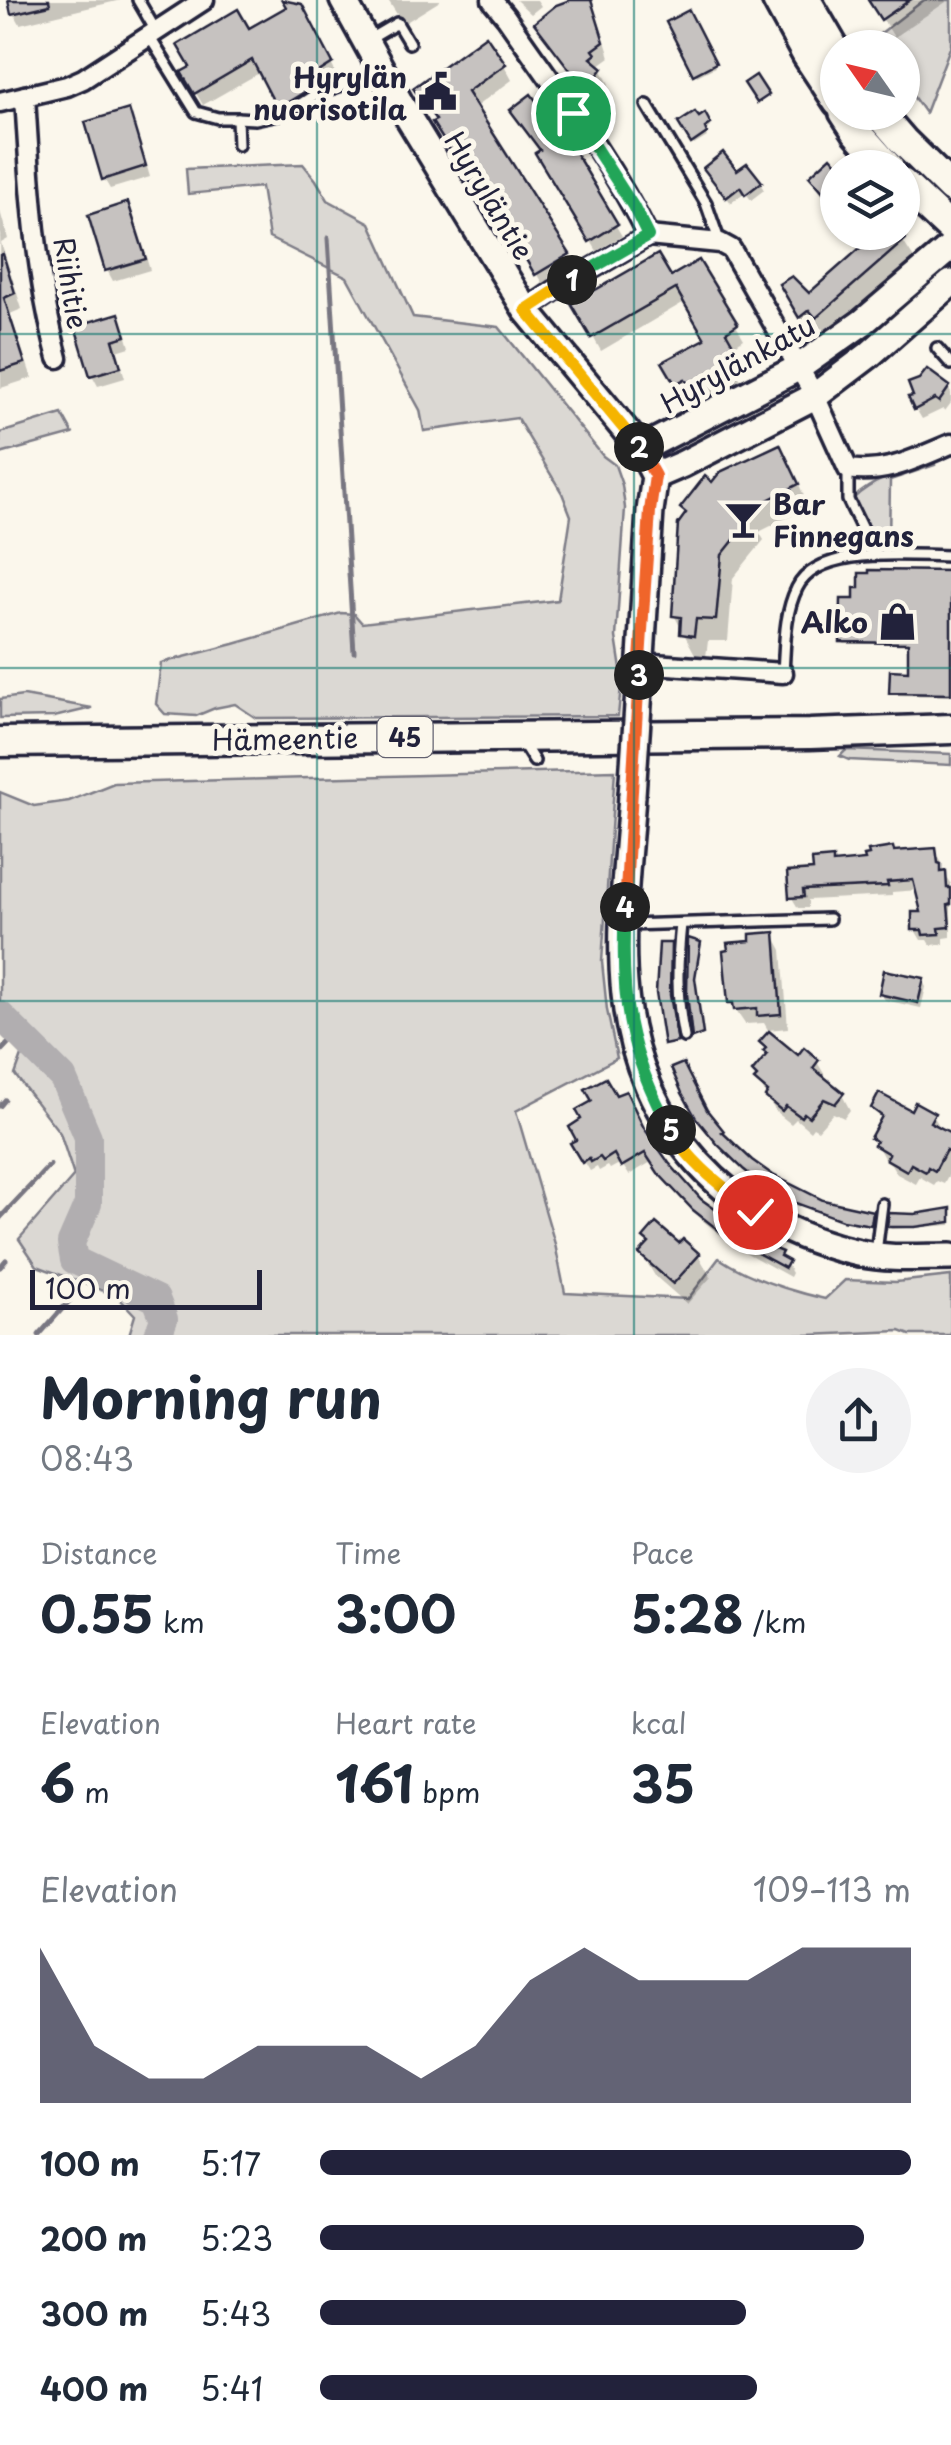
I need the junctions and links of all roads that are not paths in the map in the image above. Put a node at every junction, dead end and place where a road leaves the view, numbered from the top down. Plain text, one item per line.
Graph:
1 (138, 0) edge
2 (204, 0) edge
3 (343, 0) edge
4 (492, 0) edge
5 (777, 0) edge
6 (806, 0) edge
7 (823, 30) edge
8 (153, 34) junction
9 (365, 42) junction
10 (409, 42) dead end
11 (382, 71) junction
12 (820, 75) edge
13 (25, 96) junction
14 (0, 102) edge
15 (647, 105) dead end
16 (237, 118) junction
17 (855, 130) edge
18 (895, 130) edge
19 (238, 145) dead end
20 (872, 150) edge
21 (951, 188) edge
22 (920, 199) edge
23 (951, 229) edge
24 (648, 236) junction
25 (720, 243) junction
26 (951, 247) edge
27 (951, 284) edge
28 (526, 310) junction
29 (937, 348) dead end
30 (58, 358) dead end
31 (951, 364) edge
32 (798, 368) junction
33 (814, 396) junction
34 (951, 444) edge
35 (641, 449) junction
36 (848, 470) junction
37 (655, 476) junction
38 (874, 554) junction
39 (951, 556) edge
40 (640, 663) junction
41 (783, 672) joint
42 (951, 729) edge
43 (810, 734) junction
44 (518, 735) junction
45 (0, 742) edge
46 (951, 746) edge
47 (534, 761) dead end
48 (830, 919) dead end
49 (624, 924) junction
50 (681, 924) junction
51 (684, 1037) dead end
52 (882, 1204) dead end
53 (876, 1256) junction
54 (951, 1256) edge

1 - 8 lane
2 - 8 street
3 - 9 street, Hyryläntie
4 - 24 street
5 - 12 main road
6 - 7 main road
8 - 13 street
8 - 16 lane
9 - 10 lane
9 - 11 street, Hyryläntie
11 - 16 lane
11 - 28 street, Hyryläntie
13 - 14 street
13 - 30 street, Riihitie
15 - 25 lane
16 - 19 lane
17 - 20 main road
18 - 21 main road
22 - 23 main road
24 - 25 street
24 - 28 street
25 - 32 street
26 - 32 street, Hyrylänkatu
27 - 33 street
28 - 35 street, Hyryläntie
29 - 31 lane
32 - 33 street
32 - 35 street, Hyrylänkatu
33 - 36 street
33 - 37 street
34 - 36 street
35 - 37 street, Hyryläntie
36 - 38 lane
37 - 40 street
38 - 39 lane
38 - 41 lane
40 - 41 street
40 - 49 street, bridge
42 - 43 main road, Hämeentie / 45
43 - 44 main road, Hämeentie / 45
43 - 46 main road, Hämeentie / 45
44 - 45 main road, Hämeentie / 45
44 - 47 lane
48 - 50 lane
49 - 50 lane
49 - 53 street
50 - 51 lane
52 - 53 lane
53 - 54 street

